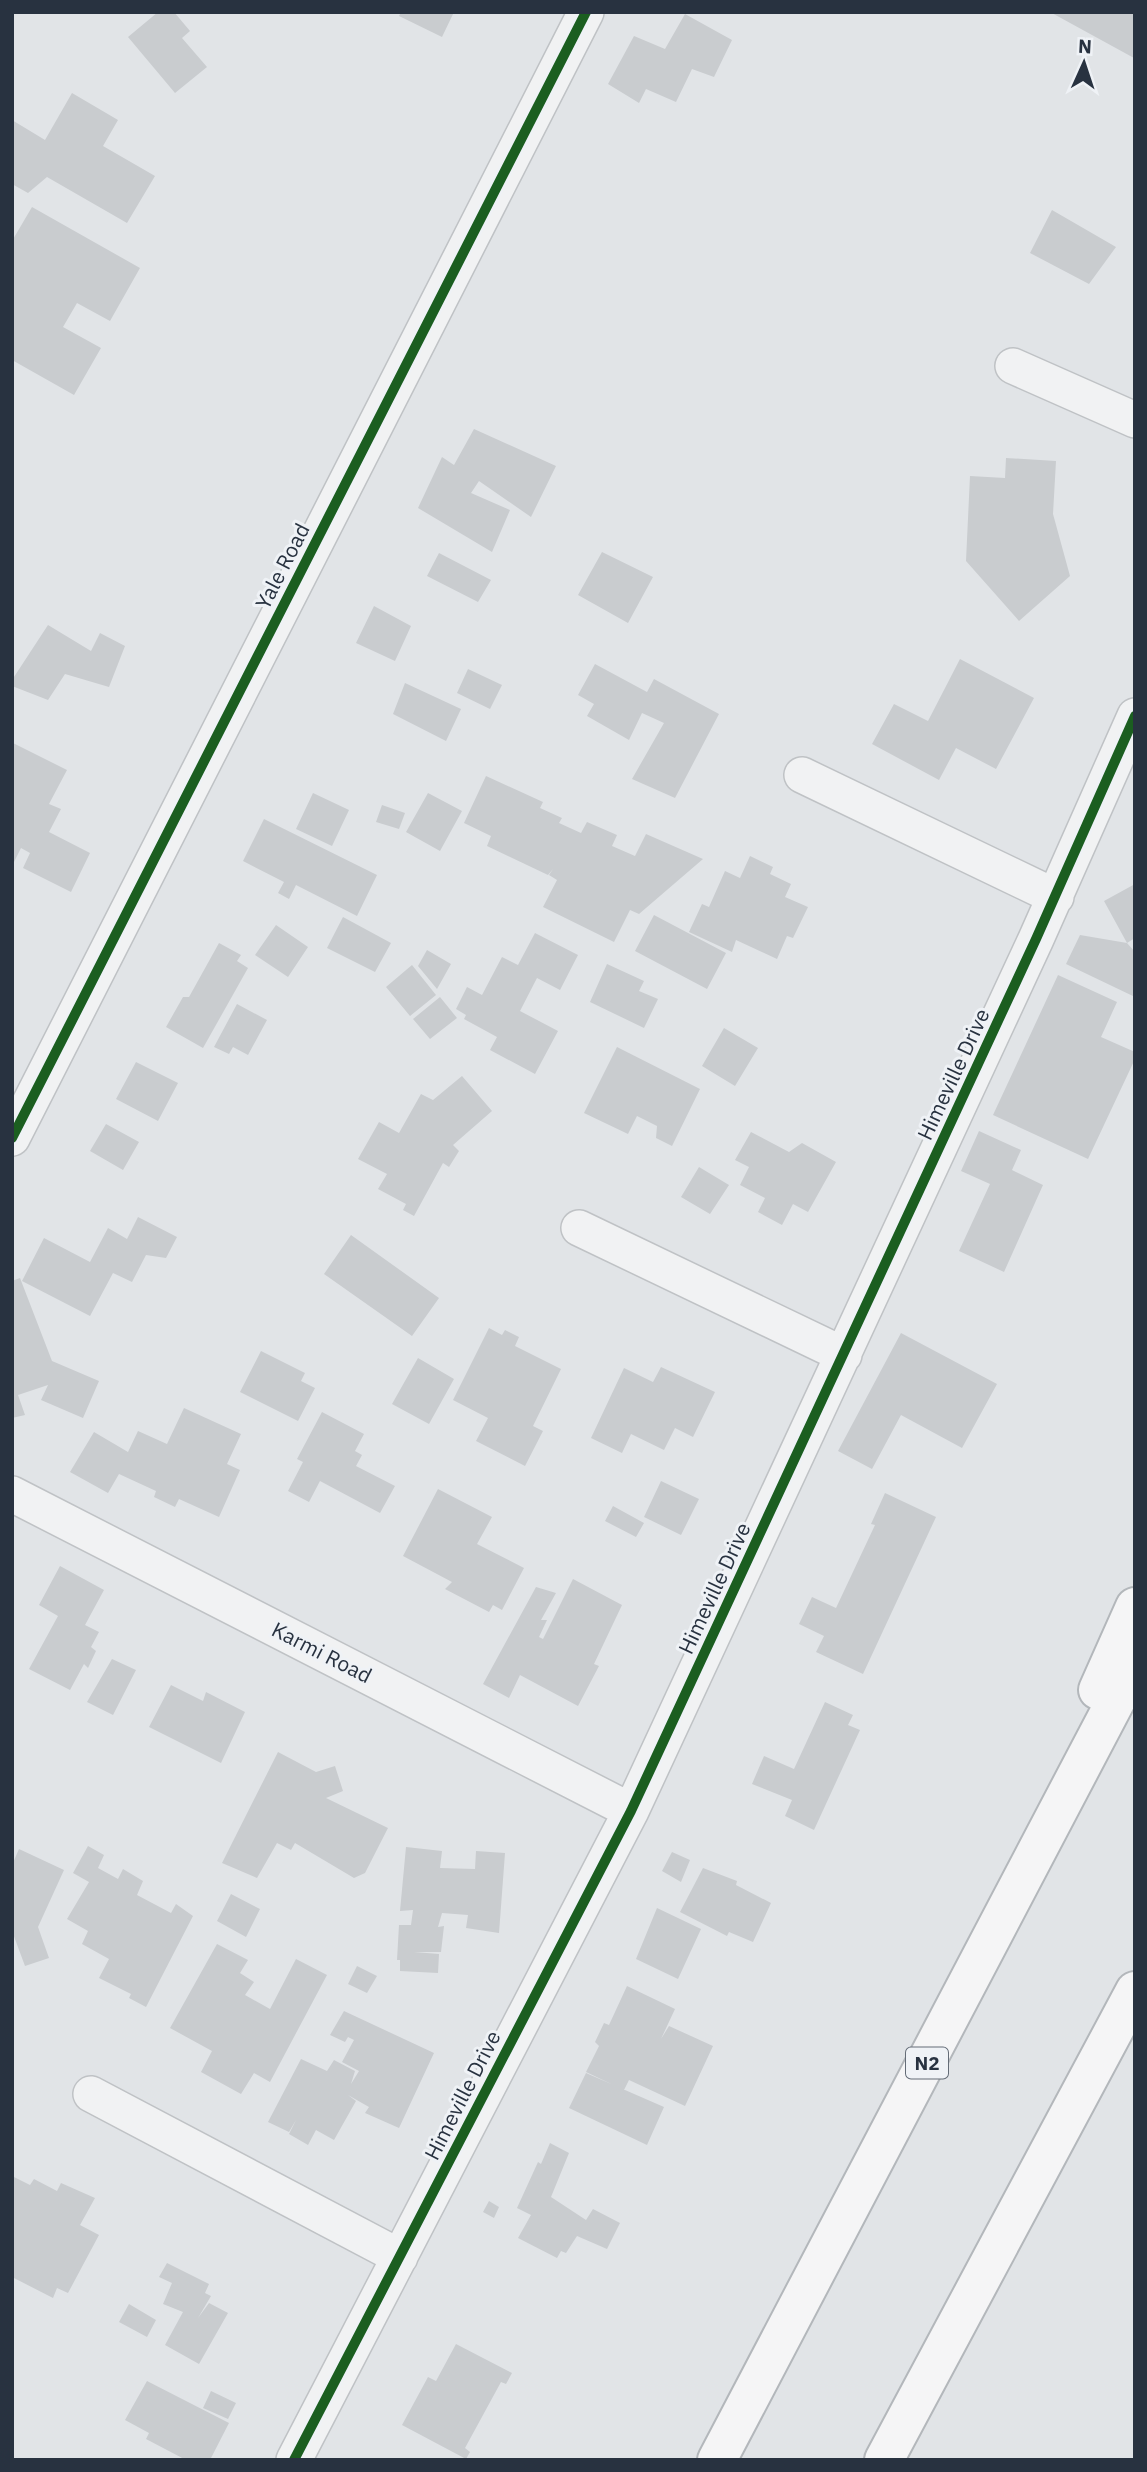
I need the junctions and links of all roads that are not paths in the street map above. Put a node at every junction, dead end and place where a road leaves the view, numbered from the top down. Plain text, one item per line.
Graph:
1 (586, 12) edge
2 (1013, 366) dead end
3 (1135, 420) edge
4 (1135, 716) edge
5 (802, 775) dead end
6 (1056, 897) junction
7 (12, 1138) edge
8 (579, 1228) dead end
9 (844, 1355) junction
10 (12, 1494) edge
11 (1135, 1607) edge
12 (1135, 1664) edge
13 (631, 1811) junction
14 (965, 1989) junction
15 (1135, 1991) edge
16 (1135, 2004) edge
17 (1102, 2052) junction
18 (91, 2094) dead end
19 (400, 2258) junction
20 (294, 2460) edge
21 (717, 2460) edge
22 (884, 2460) edge

1 - 7 street, Yale Road
2 - 3 street
4 - 6 street, Himeville Drive
5 - 6 street
6 - 9 street, Himeville Drive
8 - 9 street
9 - 13 street, Himeville Drive
10 - 13 street, Karmi Road
11 - 14 highway
12 - 14 highway, N2
13 - 19 street, Himeville Drive
14 - 21 highway, N2
15 - 17 highway
16 - 17 highway
17 - 22 highway
18 - 19 street
19 - 20 street, Himeville Drive

